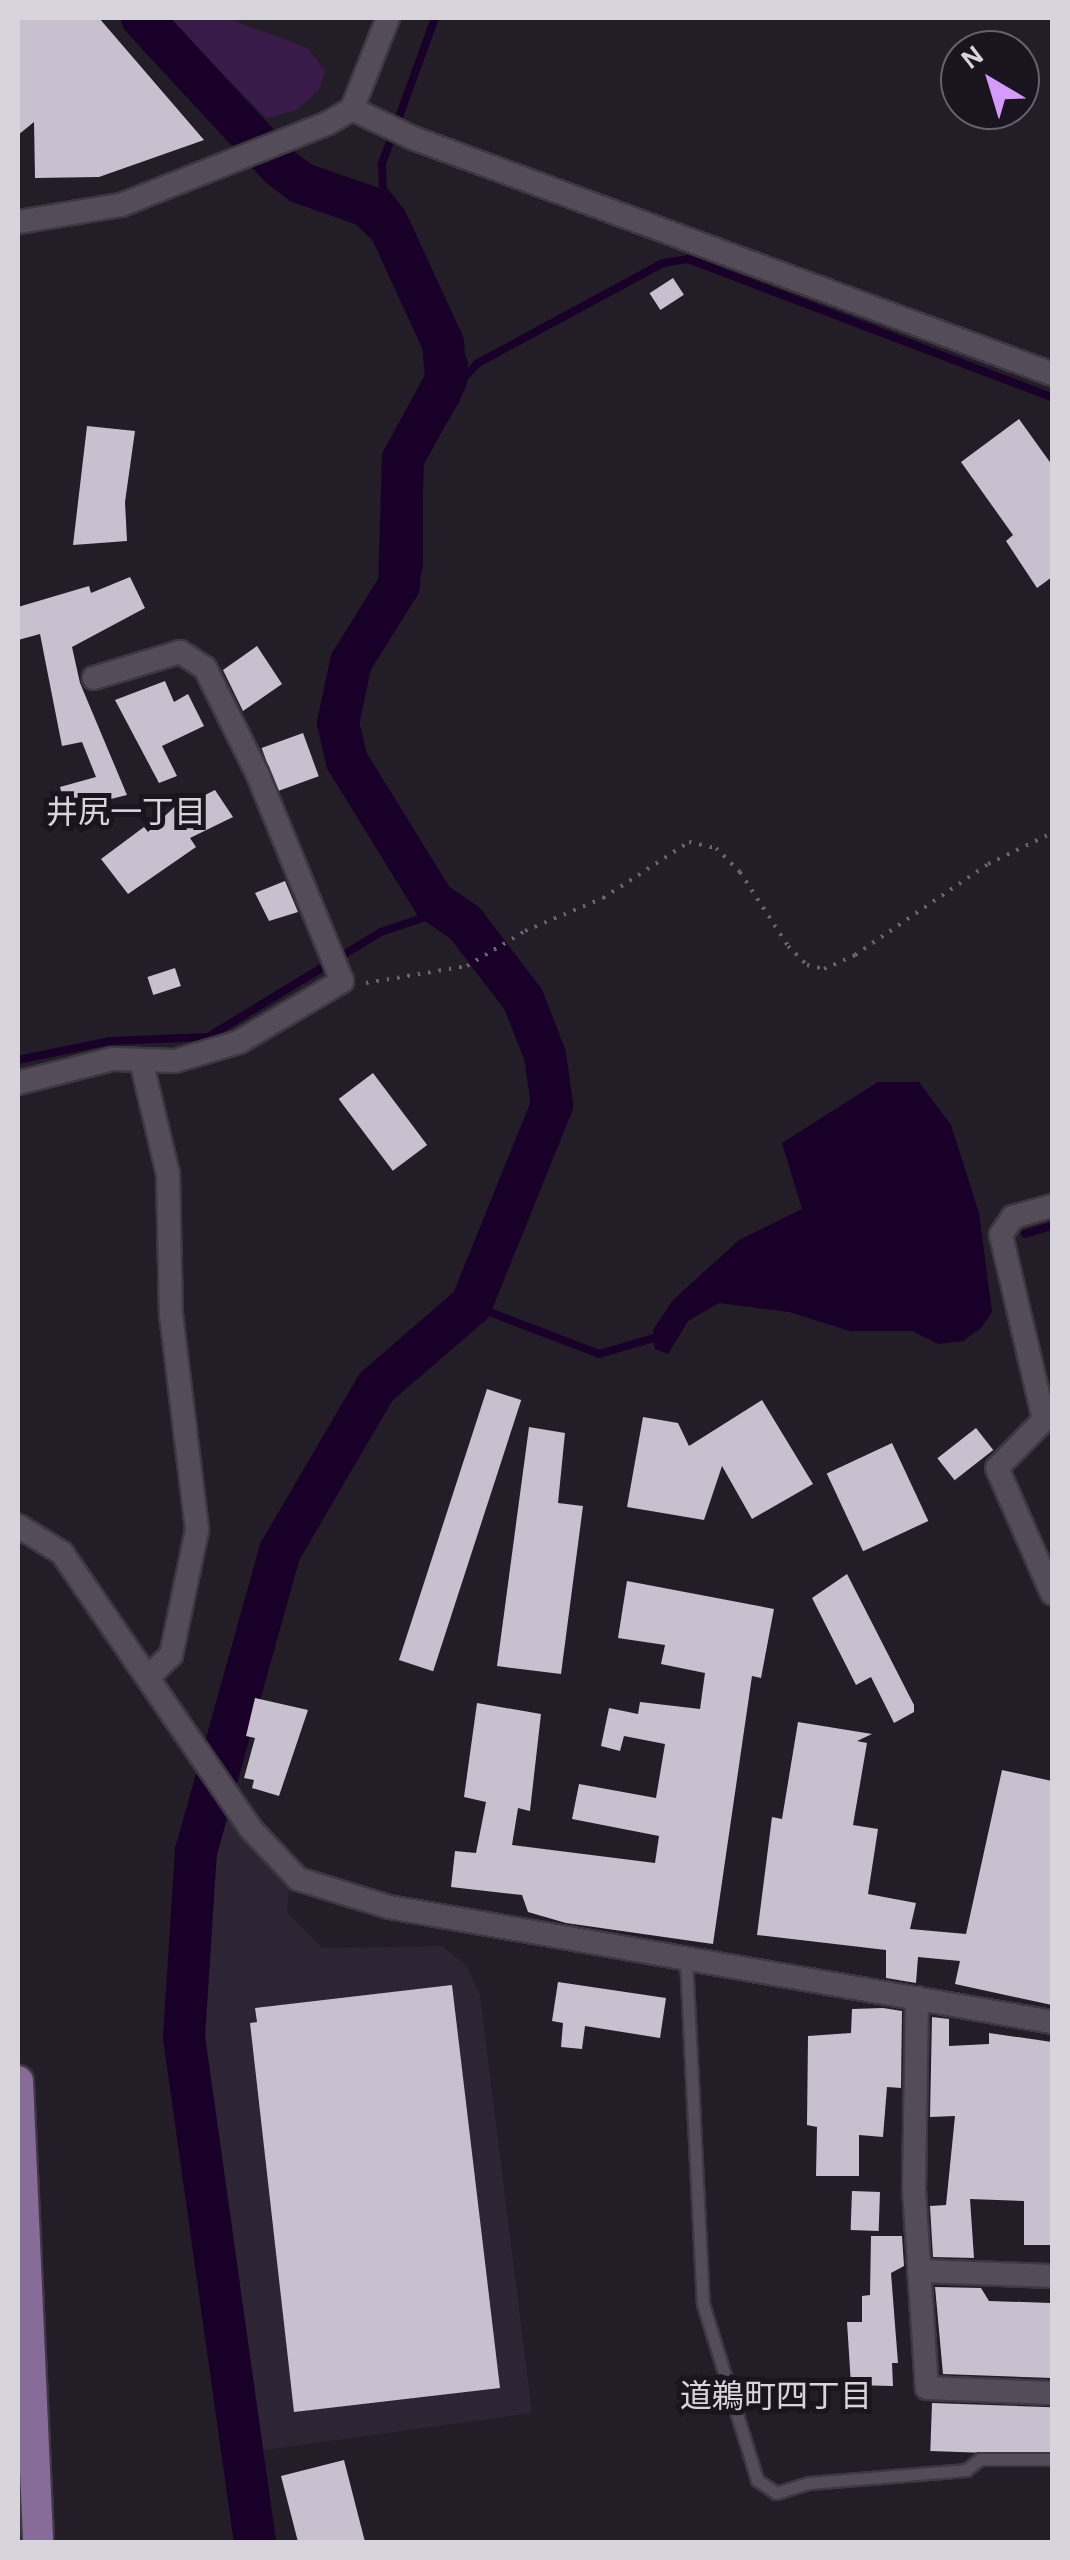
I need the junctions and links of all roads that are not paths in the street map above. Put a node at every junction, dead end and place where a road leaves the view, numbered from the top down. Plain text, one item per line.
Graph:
1 (388, 18) edge
2 (352, 110) junction
3 (18, 222) edge
4 (1052, 374) edge
5 (94, 678) dead end
6 (142, 1060) junction
7 (18, 1083) edge
8 (1052, 1206) edge
9 (18, 1526) edge
10 (1052, 1593) edge
11 (148, 1678) junction
12 (686, 1958) junction
13 (917, 1998) junction
14 (1052, 2022) edge
15 (18, 2080) edge
16 (919, 2271) junction
17 (1052, 2276) edge
18 (1052, 2393) edge
19 (1052, 2459) edge
20 (38, 2542) edge

1 - 2 street
2 - 3 street
2 - 4 street
5 - 6 street
6 - 7 street
6 - 11 street
8 - 10 street
9 - 11 street
11 - 12 street
12 - 13 street
12 - 19 lane
13 - 14 street
13 - 16 street
15 - 20 main road
16 - 17 street
16 - 18 street

